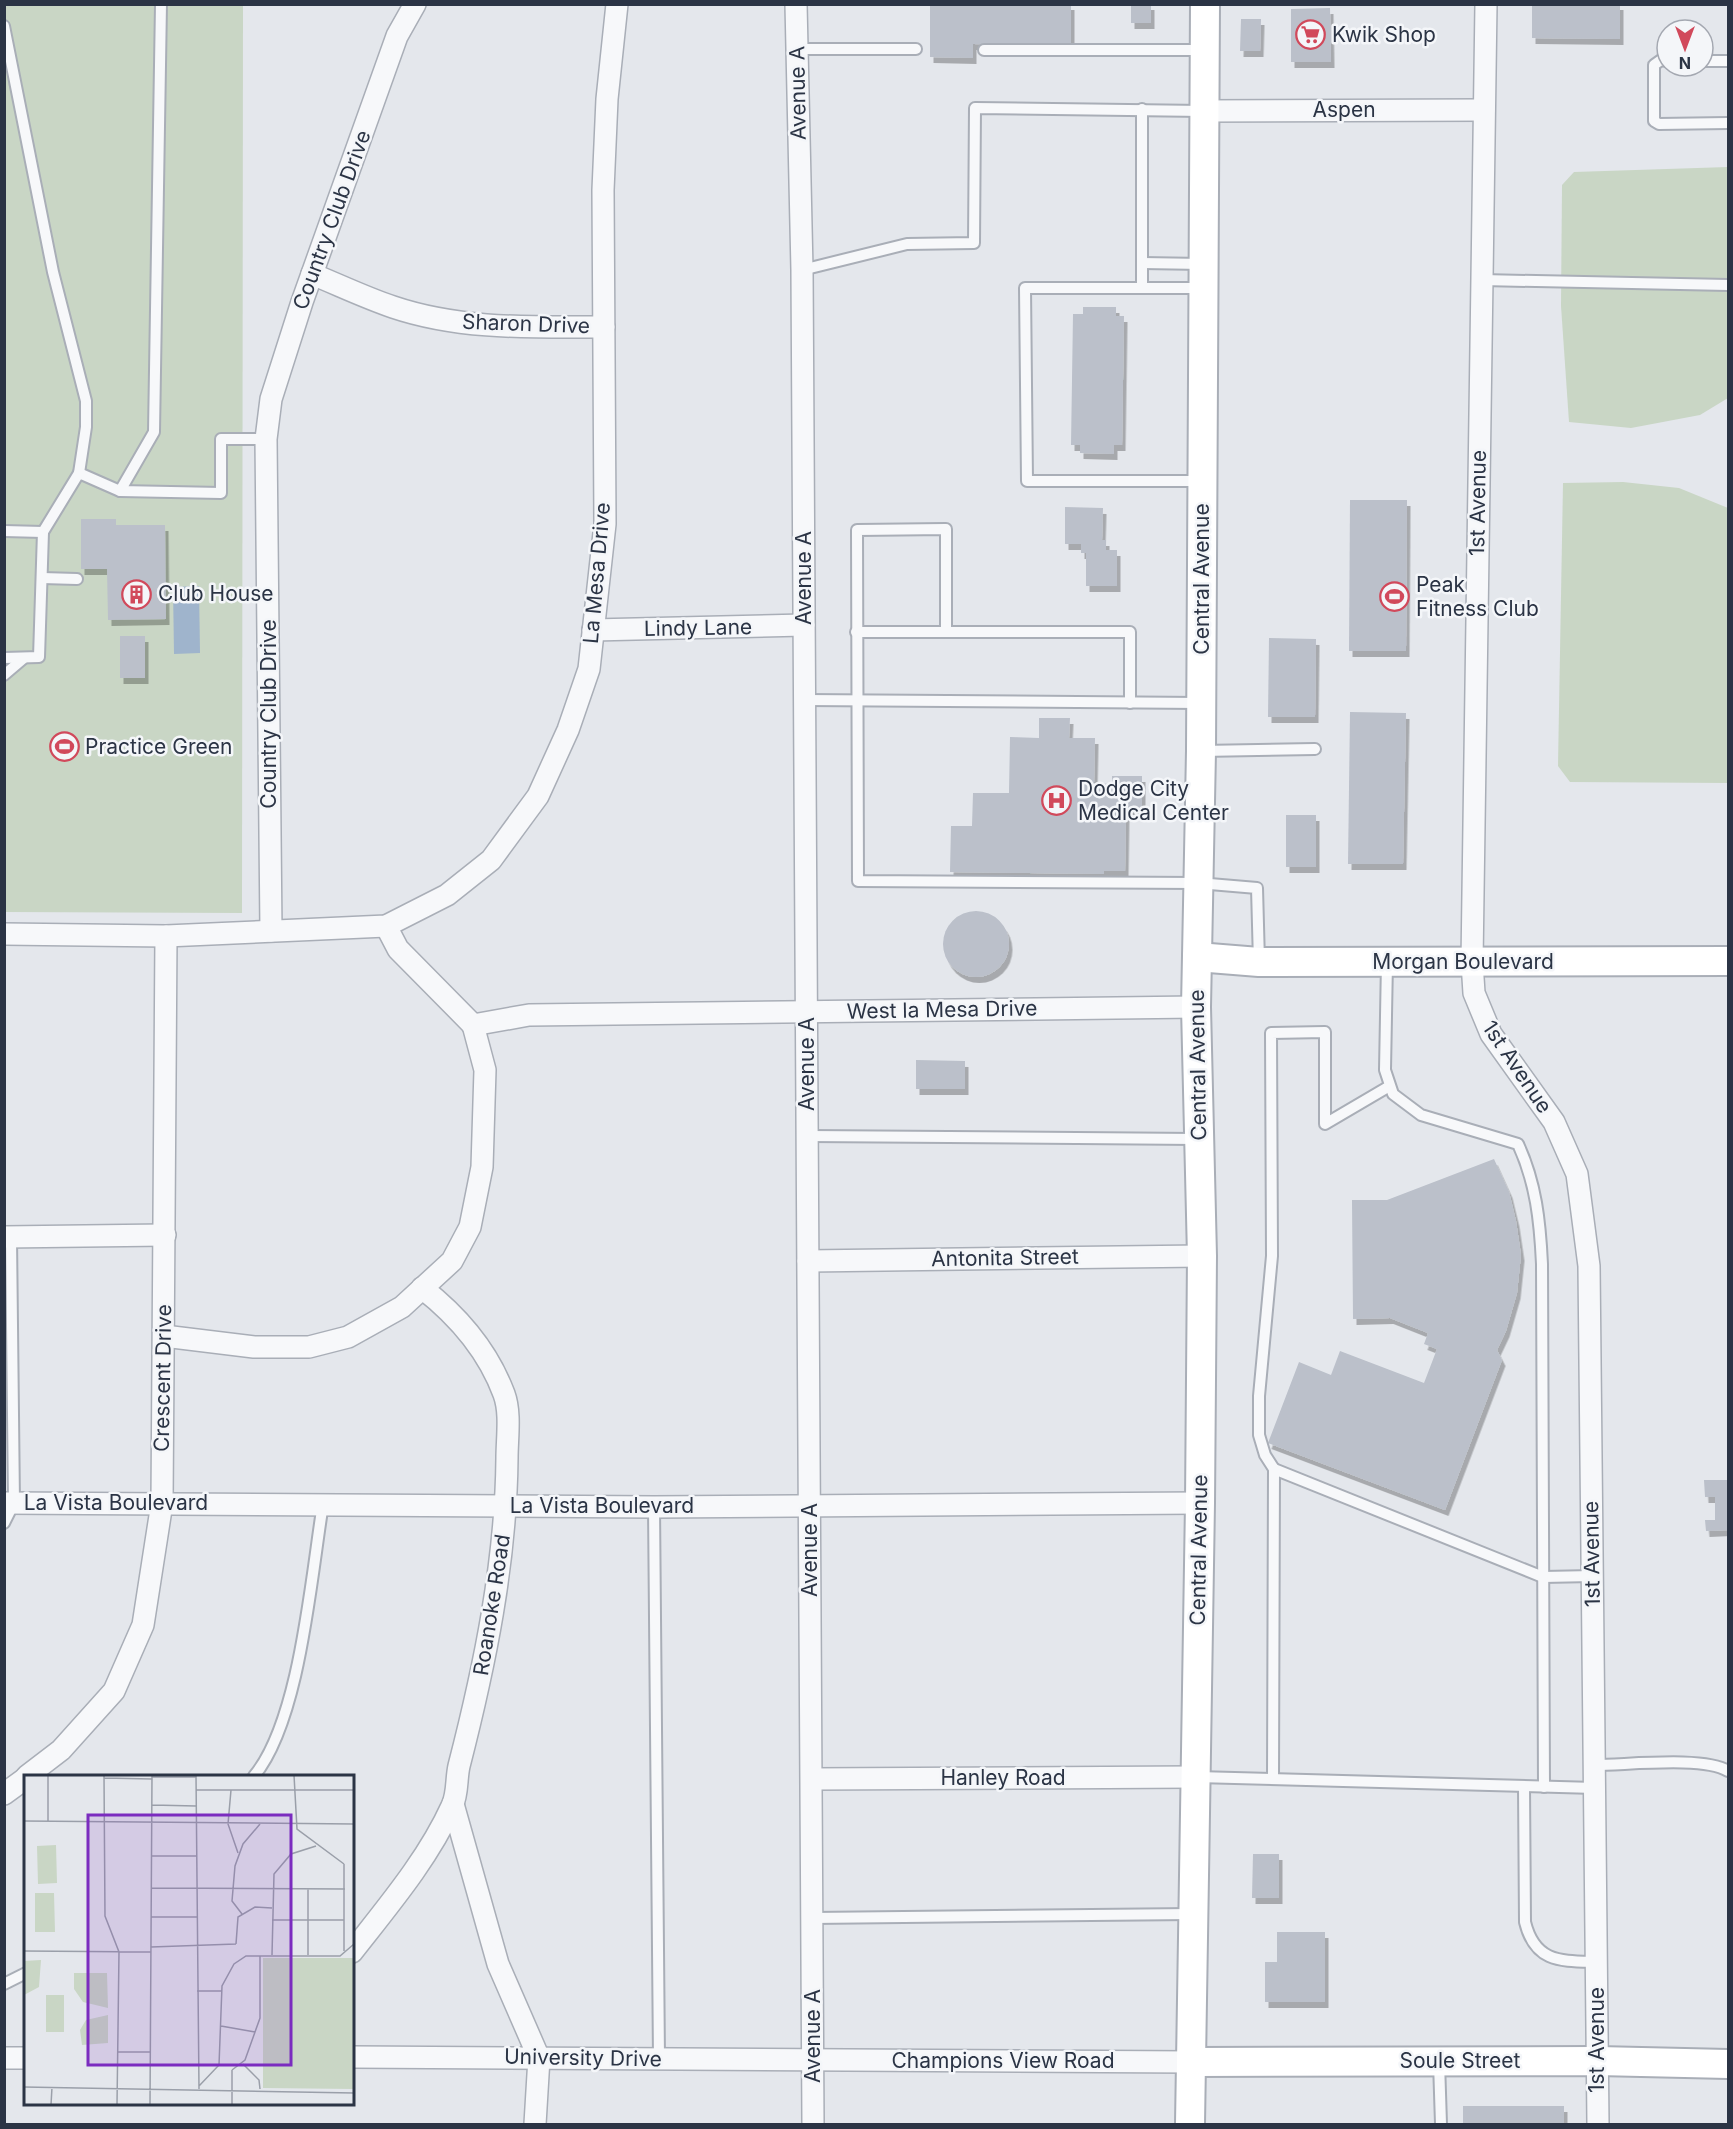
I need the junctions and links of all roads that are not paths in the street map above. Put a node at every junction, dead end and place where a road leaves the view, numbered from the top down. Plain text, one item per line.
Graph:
1 (161, 4) edge
2 (415, 4) edge
3 (617, 4) edge
4 (796, 4) edge
5 (1204, 4) edge
6 (1486, 4) edge
7 (4, 26) edge
8 (797, 49) junction
9 (916, 50) dead end
10 (984, 50) dead end
11 (1204, 50) junction
12 (1655, 64) edge
13 (1142, 109) junction
14 (1484, 110) junction
15 (1203, 111) junction
16 (1728, 123) edge
17 (1142, 263) junction
18 (802, 270) junction
19 (312, 274) junction
20 (1203, 276) junction
21 (1482, 280) junction
22 (1728, 285) edge
23 (1142, 288) junction
24 (604, 327) junction
25 (266, 439) junction
26 (79, 473) junction
27 (1202, 481) junction
28 (120, 491) junction
29 (4, 531) edge
30 (43, 532) junction
31 (42, 578) junction
32 (77, 579) dead end
33 (804, 625) junction
34 (593, 630) junction
35 (856, 632) junction
36 (946, 632) junction
37 (4, 658) edge
38 (24, 658) junction
39 (4, 675) edge
40 (804, 700) junction
41 (855, 700) junction
42 (1130, 703) junction
43 (1201, 703) junction
44 (1316, 749) dead end
45 (1201, 751) junction
46 (1198, 883) junction
47 (386, 926) junction
48 (271, 931) junction
49 (4, 934) edge
50 (166, 936) junction
51 (1197, 957) junction
52 (1728, 961) edge
53 (1259, 962) junction
54 (1387, 962) junction
55 (1472, 962) junction
56 (1196, 1007) junction
57 (807, 1011) junction
58 (473, 1025) junction
59 (1388, 1087) junction
60 (808, 1136) junction
61 (1199, 1138) junction
62 (165, 1235) junction
63 (8, 1237) edge
64 (1202, 1256) junction
65 (808, 1261) junction
66 (422, 1288) junction
67 (164, 1336) junction
68 (1274, 1469) junction
69 (9, 1503) edge
70 (162, 1503) junction
71 (1200, 1503) junction
72 (323, 1504) junction
73 (507, 1505) junction
74 (810, 1505) junction
75 (654, 1507) junction
76 (4, 1523) edge
77 (1593, 1576) junction
78 (1543, 1577) junction
79 (1595, 1765) junction
80 (1728, 1771) edge
81 (29, 1775) edge
82 (255, 1775) edge
83 (1195, 1777) junction
84 (24, 1779) edge
85 (812, 1779) junction
86 (1272, 1779) junction
87 (1524, 1787) junction
88 (1544, 1787) junction
89 (1595, 1788) junction
90 (4, 1794) edge
91 (453, 1804) junction
92 (1192, 1914) junction
93 (812, 1918) junction
94 (354, 1949) edge
95 (1597, 1962) junction
96 (24, 1974) edge
97 (4, 1984) edge
98 (354, 2056) edge
99 (4, 2058) edge
100 (24, 2058) edge
101 (539, 2058) junction
102 (659, 2059) junction
103 (813, 2060) junction
104 (1439, 2061) junction
105 (1598, 2061) junction
106 (1192, 2062) junction
107 (1728, 2064) edge
108 (535, 2124) edge
109 (813, 2124) edge
110 (1190, 2124) edge
111 (1441, 2124) edge
112 (1598, 2124) edge

1 - 28 lane
2 - 19 street, Country Club Drive
3 - 24 street, La Mesa Drive
4 - 8 street, Avenue A
5 - 11 street, Central Avenue
6 - 14 street, 1st Avenue
7 - 26 lane
8 - 9 lane
8 - 18 street, Avenue A
10 - 11 lane
11 - 15 street, Central Avenue
12 - 16 lane
13 - 15 lane
13 - 17 lane
13 - 18 lane
14 - 15 street, Aspen
14 - 21 street, 1st Avenue
15 - 20 street, Central Avenue
17 - 20 lane
17 - 23 lane
18 - 33 street, Avenue A
19 - 24 street, Sharon Drive
19 - 25 street, Country Club Drive
20 - 23 lane
20 - 27 street, Central Avenue
21 - 22 lane
21 - 55 street, 1st Avenue
23 - 27 lane
24 - 34 street, La Mesa Drive
25 - 28 lane
25 - 48 street, Country Club Drive
26 - 28 lane
26 - 30 lane
27 - 43 street, Central Avenue
29 - 30 lane
30 - 31 lane
31 - 32 lane
31 - 38 lane
33 - 34 street, Lindy Lane
33 - 40 street, Avenue A
34 - 47 street, La Mesa Drive
35 - 36 lane
35 - 36 lane
35 - 41 lane
36 - 42 lane
37 - 38 lane
38 - 39 lane
40 - 41 lane
40 - 57 street, Avenue A
41 - 42 lane
41 - 46 lane
42 - 43 lane
43 - 45 street, Central Avenue
44 - 45 lane
45 - 46 street, Central Avenue
46 - 51 street, Central Avenue
46 - 53 lane
47 - 48 street
47 - 58 street
48 - 50 street
49 - 50 street
50 - 62 street, Crescent Drive
51 - 53 street, Morgan Boulevard
51 - 56 street, Central Avenue
52 - 55 street, Morgan Boulevard
53 - 54 street, Morgan Boulevard
54 - 55 street, Morgan Boulevard
54 - 59 lane
55 - 77 street, 1st Avenue
56 - 57 street, West la Mesa Drive
56 - 61 street, Central Avenue
57 - 58 street, West la Mesa Drive
57 - 60 street, Avenue A
58 - 66 street
59 - 68 lane
59 - 78 lane
60 - 61 lane
60 - 65 street, Avenue A
61 - 64 street, Central Avenue
62 - 63 street
62 - 67 street, Crescent Drive
63 - 69 lane
64 - 65 street, Antonita Street
64 - 71 street, Central Avenue
65 - 74 street, Avenue A
66 - 67 street
66 - 73 street, Roanoke Road
67 - 70 street, Crescent Drive
68 - 78 lane
68 - 86 lane
69 - 70 street, La Vista Boulevard
69 - 76 lane
70 - 72 street, La Vista Boulevard
70 - 81 street, Crescent Drive
71 - 74 street, La Vista Boulevard
71 - 83 street, Central Avenue
72 - 73 street, La Vista Boulevard
72 - 82 lane
73 - 75 street, La Vista Boulevard
73 - 91 street, Roanoke Road
74 - 75 street, La Vista Boulevard
74 - 85 street, Avenue A
75 - 102 lane
77 - 78 lane
77 - 79 street, 1st Avenue
78 - 88 lane
79 - 80 lane
79 - 89 street, 1st Avenue
83 - 85 street, Hanley Road
83 - 86 lane
83 - 92 street, Central Avenue
84 - 90 street, Crescent Drive
85 - 93 street, Avenue A
86 - 87 lane
87 - 88 lane
87 - 95 lane
88 - 89 lane
89 - 95 street, 1st Avenue
91 - 94 street, Roanoke Road
91 - 101 street, Roanoke Road
92 - 93 lane
92 - 106 street, Central Avenue
93 - 103 street, Avenue A
95 - 105 street, 1st Avenue
96 - 97 lane
98 - 101 street, University Drive
99 - 100 street
101 - 102 street, University Drive
101 - 108 street, Roanoke Road
102 - 103 street, University Drive
103 - 106 street, Champions View Road
103 - 109 street, Avenue A
104 - 105 street, Soule Street
104 - 106 street, Soule Street
104 - 111 lane
105 - 107 street, Soule Street
105 - 112 street, 1st Avenue
106 - 110 street, Central Avenue

